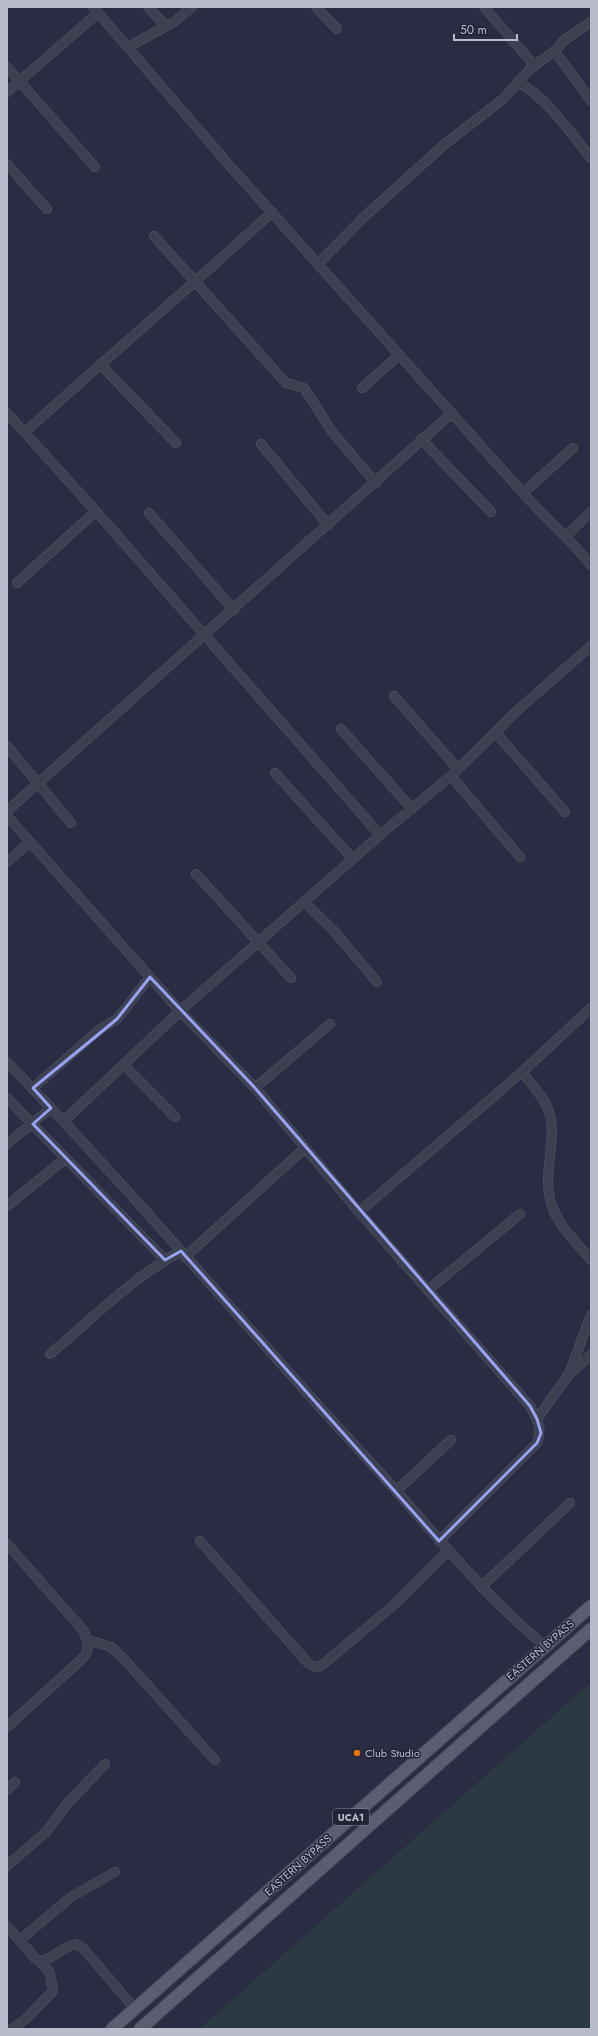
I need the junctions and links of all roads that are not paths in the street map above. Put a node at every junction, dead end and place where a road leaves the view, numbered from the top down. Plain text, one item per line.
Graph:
1 (148, 7) edge
2 (192, 7) edge
3 (316, 7) edge
4 (484, 7) edge
5 (95, 10) edge
6 (591, 22) edge
7 (166, 26) junction
8 (337, 29) dead end
9 (128, 47) junction
10 (553, 53) junction
11 (535, 66) junction
12 (7, 67) edge
13 (19, 81) junction
14 (519, 82) junction
15 (7, 92) edge
16 (591, 101) edge
17 (591, 158) edge
18 (7, 164) edge
19 (95, 167) dead end
20 (47, 208) dead end
21 (272, 212) junction
22 (154, 236) dead end
23 (318, 264) junction
24 (197, 281) junction
25 (399, 355) junction
26 (100, 364) junction
27 (362, 388) dead end
28 (7, 413) edge
29 (452, 413) junction
30 (24, 432) junction
31 (421, 439) junction
32 (176, 443) dead end
33 (261, 444) dead end
34 (573, 448) dead end
35 (376, 483) junction
36 (523, 493) junction
37 (96, 511) junction
38 (491, 512) dead end
39 (591, 512) edge
40 (149, 513) dead end
41 (328, 525) junction
42 (566, 535) junction
43 (591, 565) edge
44 (17, 583) dead end
45 (234, 610) junction
46 (206, 635) junction
47 (591, 646) edge
48 (394, 696) dead end
49 (341, 729) dead end
50 (495, 732) junction
51 (7, 746) edge
52 (458, 769) junction
53 (276, 773) dead end
54 (451, 776) junction
55 (38, 783) junction
56 (412, 809) junction
57 (7, 811) edge
58 (565, 812) dead end
59 (7, 816) edge
60 (71, 823) dead end
61 (380, 835) junction
62 (30, 842) junction
63 (520, 857) dead end
64 (352, 859) junction
65 (7, 862) edge
66 (196, 874) dead end
67 (304, 902) junction
68 (257, 943) junction
69 (150, 977) junction
70 (291, 978) dead end
71 (377, 982) dead end
72 (591, 1008) edge
73 (180, 1012) junction
74 (330, 1024) dead end
75 (7, 1062) edge
76 (124, 1065) junction
77 (10, 1072) edge
78 (522, 1072) junction
79 (33, 1088) junction
80 (255, 1088) junction
81 (7, 1098) edge
82 (51, 1108) junction
83 (175, 1117) dead end
84 (64, 1121) junction
85 (33, 1124) junction
86 (7, 1144) edge
87 (305, 1148) junction
88 (66, 1158) junction
89 (7, 1206) edge
90 (359, 1212) junction
91 (520, 1214) dead end
92 (183, 1254) junction
93 (164, 1260) junction
94 (591, 1260) edge
95 (428, 1290) junction
96 (591, 1315) edge
97 (50, 1354) dead end
98 (591, 1355) edge
99 (569, 1374) junction
100 (537, 1419) junction
101 (451, 1440) dead end
102 (396, 1491) junction
103 (570, 1503) dead end
104 (200, 1541) dead end
105 (439, 1541) junction
106 (7, 1544) edge
107 (448, 1551) junction
108 (481, 1587) junction
109 (591, 1606) edge
110 (591, 1629) edge
111 (88, 1640) junction
112 (545, 1646) junction
113 (7, 1727) edge
114 (215, 1760) dead end
115 (105, 1764) dead end
116 (15, 1782) dead end
117 (7, 1790) edge
118 (7, 1866) edge
119 (115, 1872) dead end
120 (7, 1926) edge
121 (20, 1940) junction
122 (191, 1959) junction
123 (41, 1962) junction
124 (203, 1974) junction
125 (135, 2009) junction
126 (12, 2029) edge
127 (112, 2029) edge
128 (140, 2029) edge

1 - 7 street
2 - 7 street
3 - 8 street
4 - 11 street
5 - 9 street
5 - 13 street
6 - 10 street
7 - 9 street
9 - 21 street
10 - 11 street
10 - 16 street
11 - 14 street
12 - 13 street
13 - 15 street
13 - 19 street
14 - 17 street
14 - 23 street
18 - 20 street
21 - 23 street
21 - 24 street
22 - 24 street
23 - 25 street
24 - 26 street
24 - 35 street
25 - 27 street
25 - 29 street
26 - 30 street
26 - 32 street
28 - 30 street
29 - 31 street
29 - 36 street
30 - 37 street
31 - 35 street
31 - 38 street
33 - 41 street
34 - 36 street
35 - 41 street
36 - 42 street
37 - 44 street
37 - 46 street
39 - 42 street
40 - 45 street
41 - 45 street
42 - 43 street
45 - 46 street
46 - 55 street
46 - 61 street
47 - 50 street
48 - 52 street
49 - 56 street
50 - 52 street
50 - 58 street
51 - 55 street
52 - 54 street
53 - 64 street
54 - 56 street
54 - 63 street
55 - 57 street
55 - 60 street
56 - 61 street
59 - 62 street
61 - 64 street
62 - 65 street
62 - 69 street
64 - 67 street
66 - 68 street
67 - 68 street
67 - 71 street
68 - 70 street
68 - 73 street
69 - 73 street
69 - 79 street
72 - 78 street
73 - 76 street
73 - 80 street
74 - 80 street
75 - 77 street
76 - 83 street
76 - 84 street
77 - 79 street
78 - 90 street
78 - 94 street
79 - 82 street
80 - 87 street
81 - 85 street
82 - 84 street
82 - 85 street
84 - 92 street
85 - 86 street
85 - 88 street
87 - 90 street
87 - 92 street
88 - 89 street
88 - 93 street
90 - 95 street
91 - 95 street
92 - 93 street
92 - 102 street
93 - 97 street
95 - 100 street
96 - 99 street
98 - 99 street
99 - 100 street
100 - 105 street
101 - 102 street
102 - 105 street
103 - 108 street
104 - 107 street
105 - 107 street
106 - 111 street
107 - 108 street
108 - 112 street
109 - 112 main road, EASTERN BYPASS / UCA1
110 - 124 main road, EASTERN BYPASS / UCA1
111 - 113 street
111 - 114 street
112 - 122 main road, EASTERN BYPASS / UCA1
115 - 118 street
116 - 117 street
119 - 121 street
120 - 121 street
121 - 123 street
122 - 124 main road
122 - 125 main road, EASTERN BYPASS / UCA1
123 - 125 street
123 - 126 street
124 - 128 main road, EASTERN BYPASS / UCA1
125 - 127 main road, EASTERN BYPASS / UCA1

